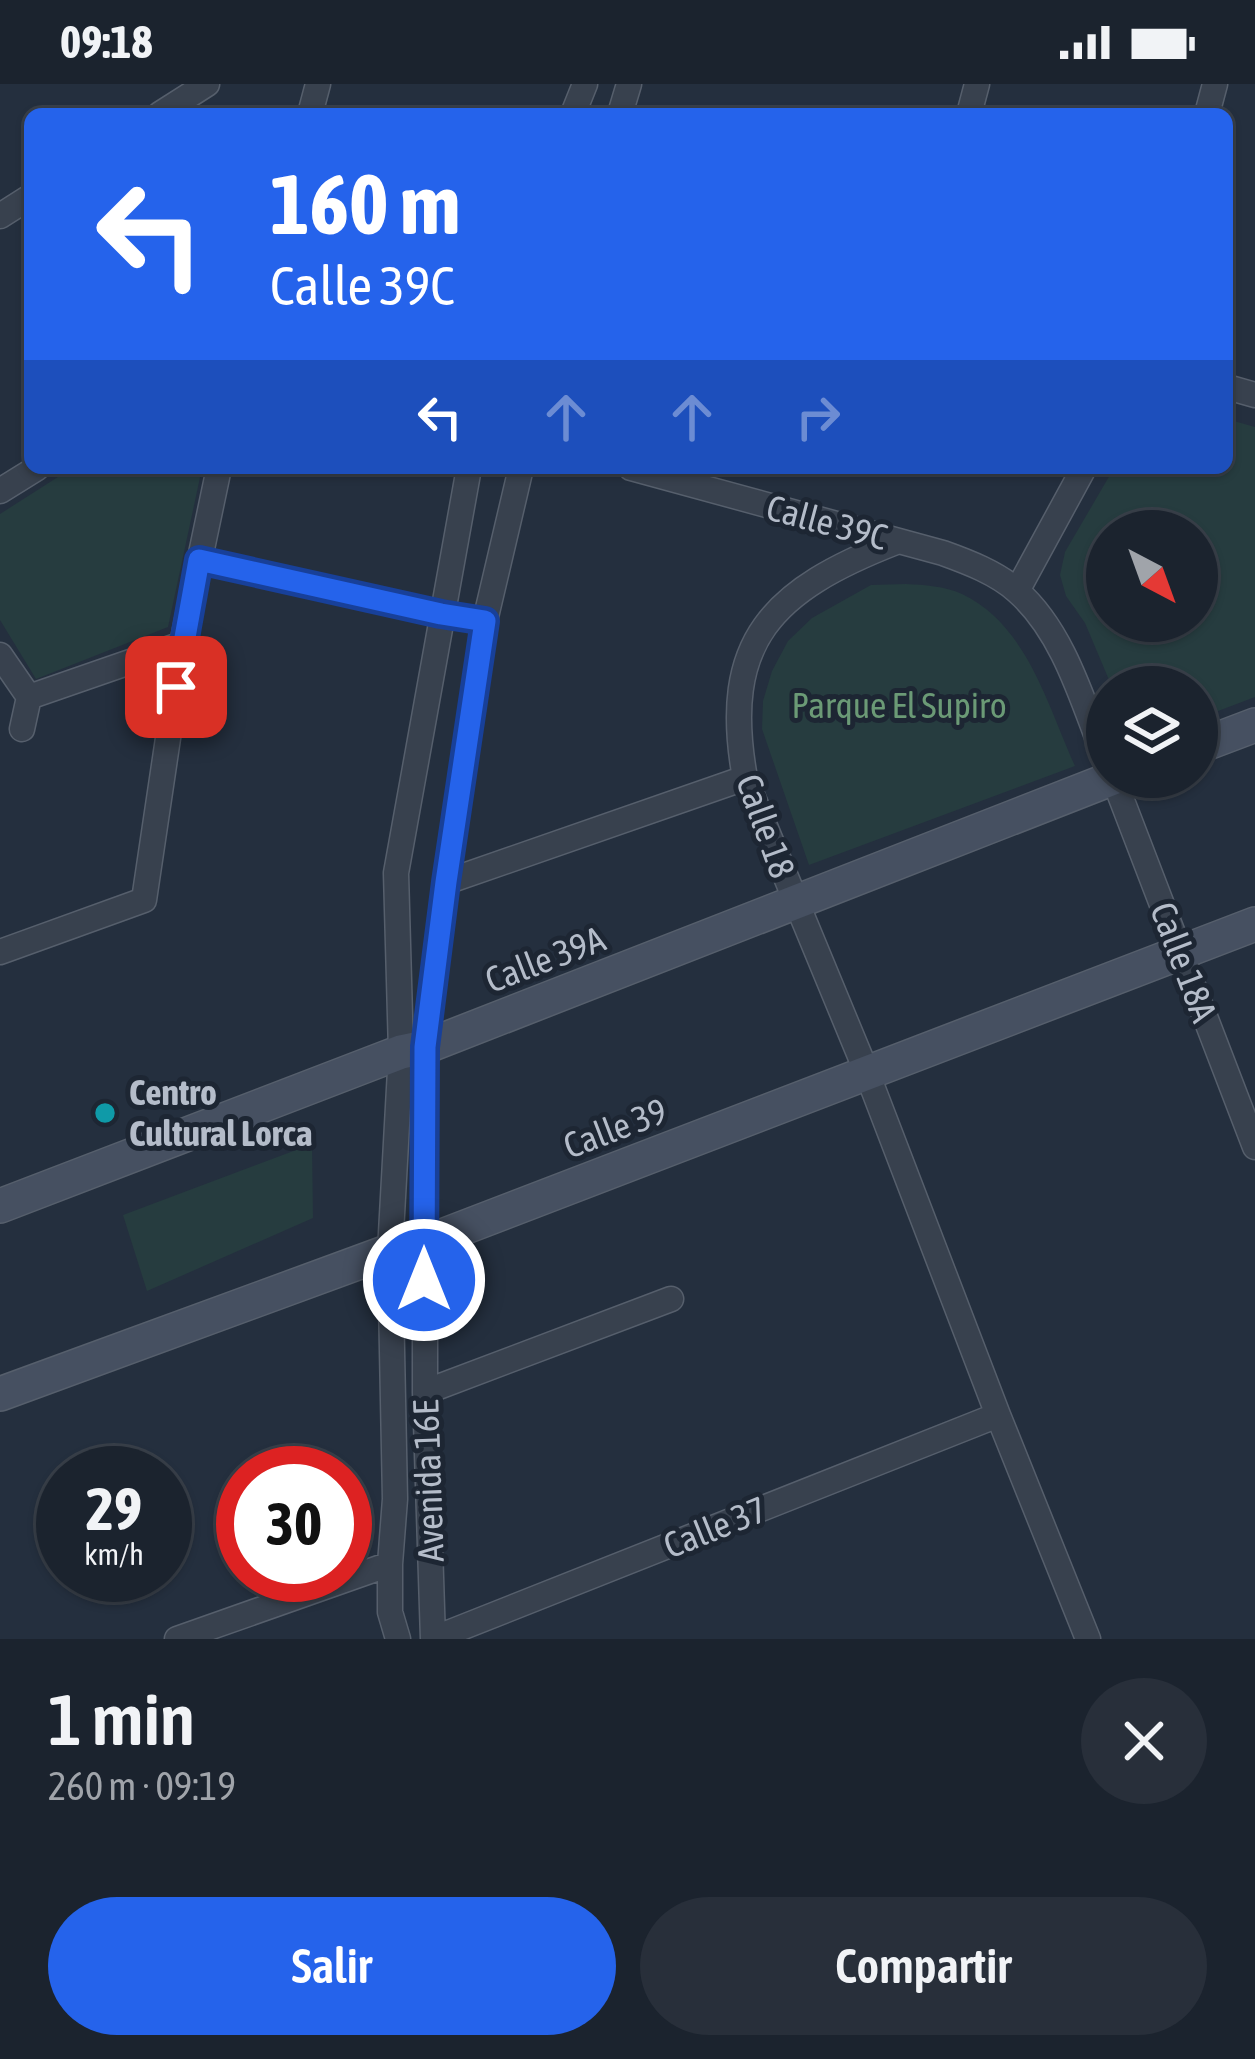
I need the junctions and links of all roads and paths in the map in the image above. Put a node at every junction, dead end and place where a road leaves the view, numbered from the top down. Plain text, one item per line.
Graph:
1 (207, 84) edge
2 (169, 108) edge
3 (28, 474) edge
4 (218, 474) edge
5 (468, 474) edge
6 (520, 474) edge
7 (652, 474) edge
8 (1081, 474) edge
9 (0, 491) edge
10 (896, 542) junction
11 (199, 560) junction
12 (1017, 591) junction
13 (441, 614) junction
14 (485, 621) junction
15 (182, 644) junction
16 (0, 655) edge
17 (29, 697) junction
18 (1086, 710) edge
19 (1255, 725) edge
20 (22, 730) dead end
21 (1218, 739) edge
22 (745, 778) junction
23 (1086, 788) edge
24 (1122, 798) edge
25 (446, 882) junction
26 (794, 902) junction
27 (1255, 924) edge
28 (0, 952) edge
29 (1180, 953) junction
30 (413, 1050) junction
31 (867, 1073) junction
32 (1255, 1147) edge
33 (3, 1195) edge
34 (424, 1243) junction
35 (390, 1250) junction
36 (671, 1299) dead end
37 (425, 1392) junction
38 (0, 1394) edge
39 (998, 1415) junction
40 (390, 1564) junction
41 (177, 1639) edge
42 (398, 1639) edge
43 (433, 1639) edge
44 (1088, 1639) edge

1 - 2 street
3 - 9 street
4 - 11 street
5 - 13 street, Avenida 16E
6 - 14 street, Avenida 16E
7 - 10 street, Calle 39C
8 - 12 street
10 - 12 street, Calle 39C
10 - 22 street, Calle 18
11 - 13 street
11 - 15 street
12 - 18 street
13 - 14 street
13 - 30 street, Avenida 16E
14 - 25 street, Avenida 16E
15 - 17 street
15 - 28 street
16 - 17 street
17 - 20 street
19 - 21 main road
22 - 25 street
22 - 26 street, Calle 18
23 - 26 main road, Calle 39A
24 - 29 street, Calle 18A
25 - 30 street, Avenida 16E
26 - 30 main road, Calle 39A
26 - 31 street, Calle 18
27 - 29 main road, Calle 39
29 - 31 main road, Calle 39
29 - 32 street, Calle 18A
30 - 33 main road, Calle 39A
30 - 34 street, Avenida 16E
30 - 35 street, Avenida 16E
31 - 34 main road, Calle 39
31 - 39 street, Calle 18
34 - 35 main road, Calle 39
34 - 37 street, Avenida 16E
35 - 38 main road, Calle 39
35 - 40 street, Avenida 16E
36 - 37 street
37 - 43 street, Avenida 16E
39 - 43 street, Calle 37
39 - 44 street
40 - 41 street
40 - 42 street, Avenida 16E

